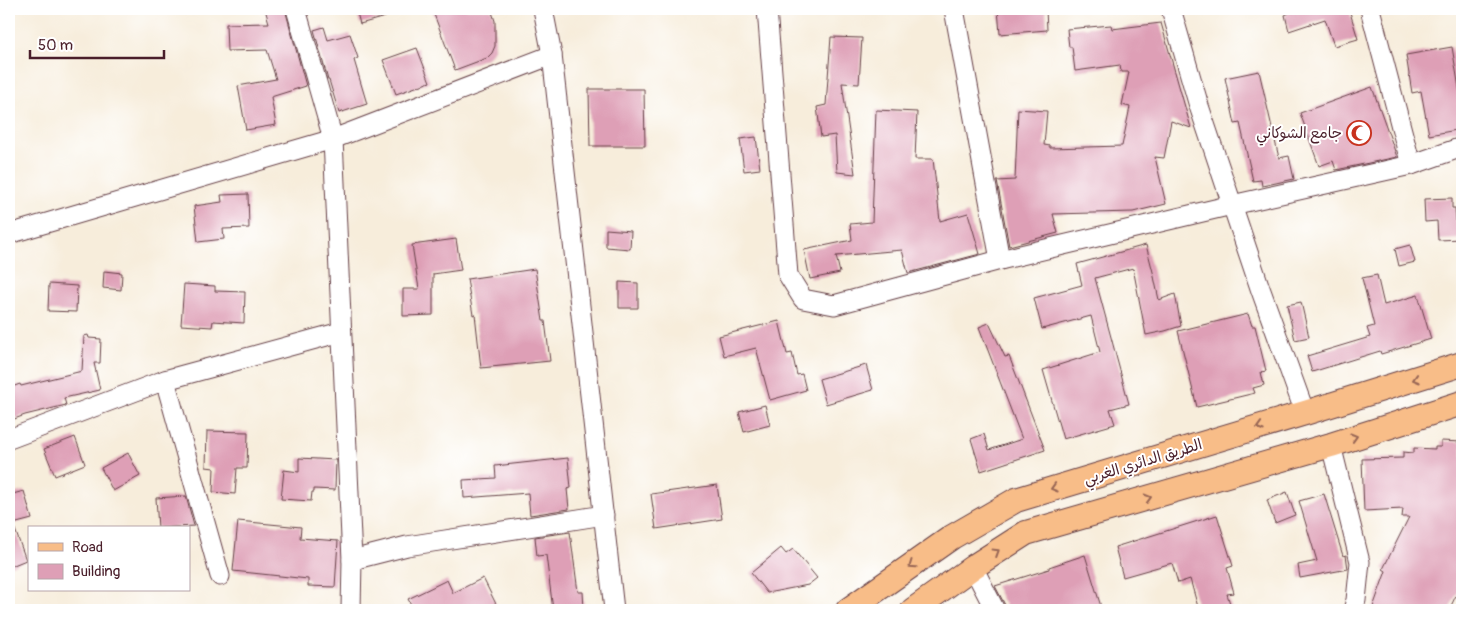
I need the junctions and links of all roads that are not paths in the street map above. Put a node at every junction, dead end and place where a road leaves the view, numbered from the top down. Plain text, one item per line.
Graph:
1 (296, 9) edge
2 (543, 9) edge
3 (767, 9) edge
4 (954, 9) edge
5 (1171, 9) edge
6 (1370, 9) edge
7 (552, 54) junction
8 (333, 140) junction
9 (1462, 147) edge
10 (1411, 165) junction
11 (1232, 205) junction
12 (9, 234) edge
13 (1000, 260) junction
14 (341, 332) junction
15 (1462, 364) edge
16 (165, 380) junction
17 (1462, 404) edge
18 (1305, 413) junction
19 (9, 439) edge
20 (1330, 445) junction
21 (604, 515) junction
22 (352, 560) junction
23 (973, 566) junction
24 (220, 576) dead end
25 (351, 610) edge
26 (614, 610) edge
27 (848, 610) edge
28 (913, 610) edge
29 (995, 610) edge
30 (1353, 610) edge

1 - 8 street
2 - 7 street
3 - 13 street
4 - 13 street
5 - 11 street
6 - 10 street
7 - 8 street
7 - 21 street
8 - 12 street
8 - 14 street
9 - 10 street
10 - 11 street
11 - 13 street
11 - 18 street
14 - 16 street
14 - 22 street
15 -> 18 main road, الطريق الدائري الغربي
16 - 19 street
16 - 24 street
20 -> 17 main road
18 -> 27 main road, الطريق الدائري الغربي
23 -> 20 main road
20 - 30 street
21 - 22 street
21 - 26 street
22 - 25 street
23 - 28 main road
23 - 29 street

